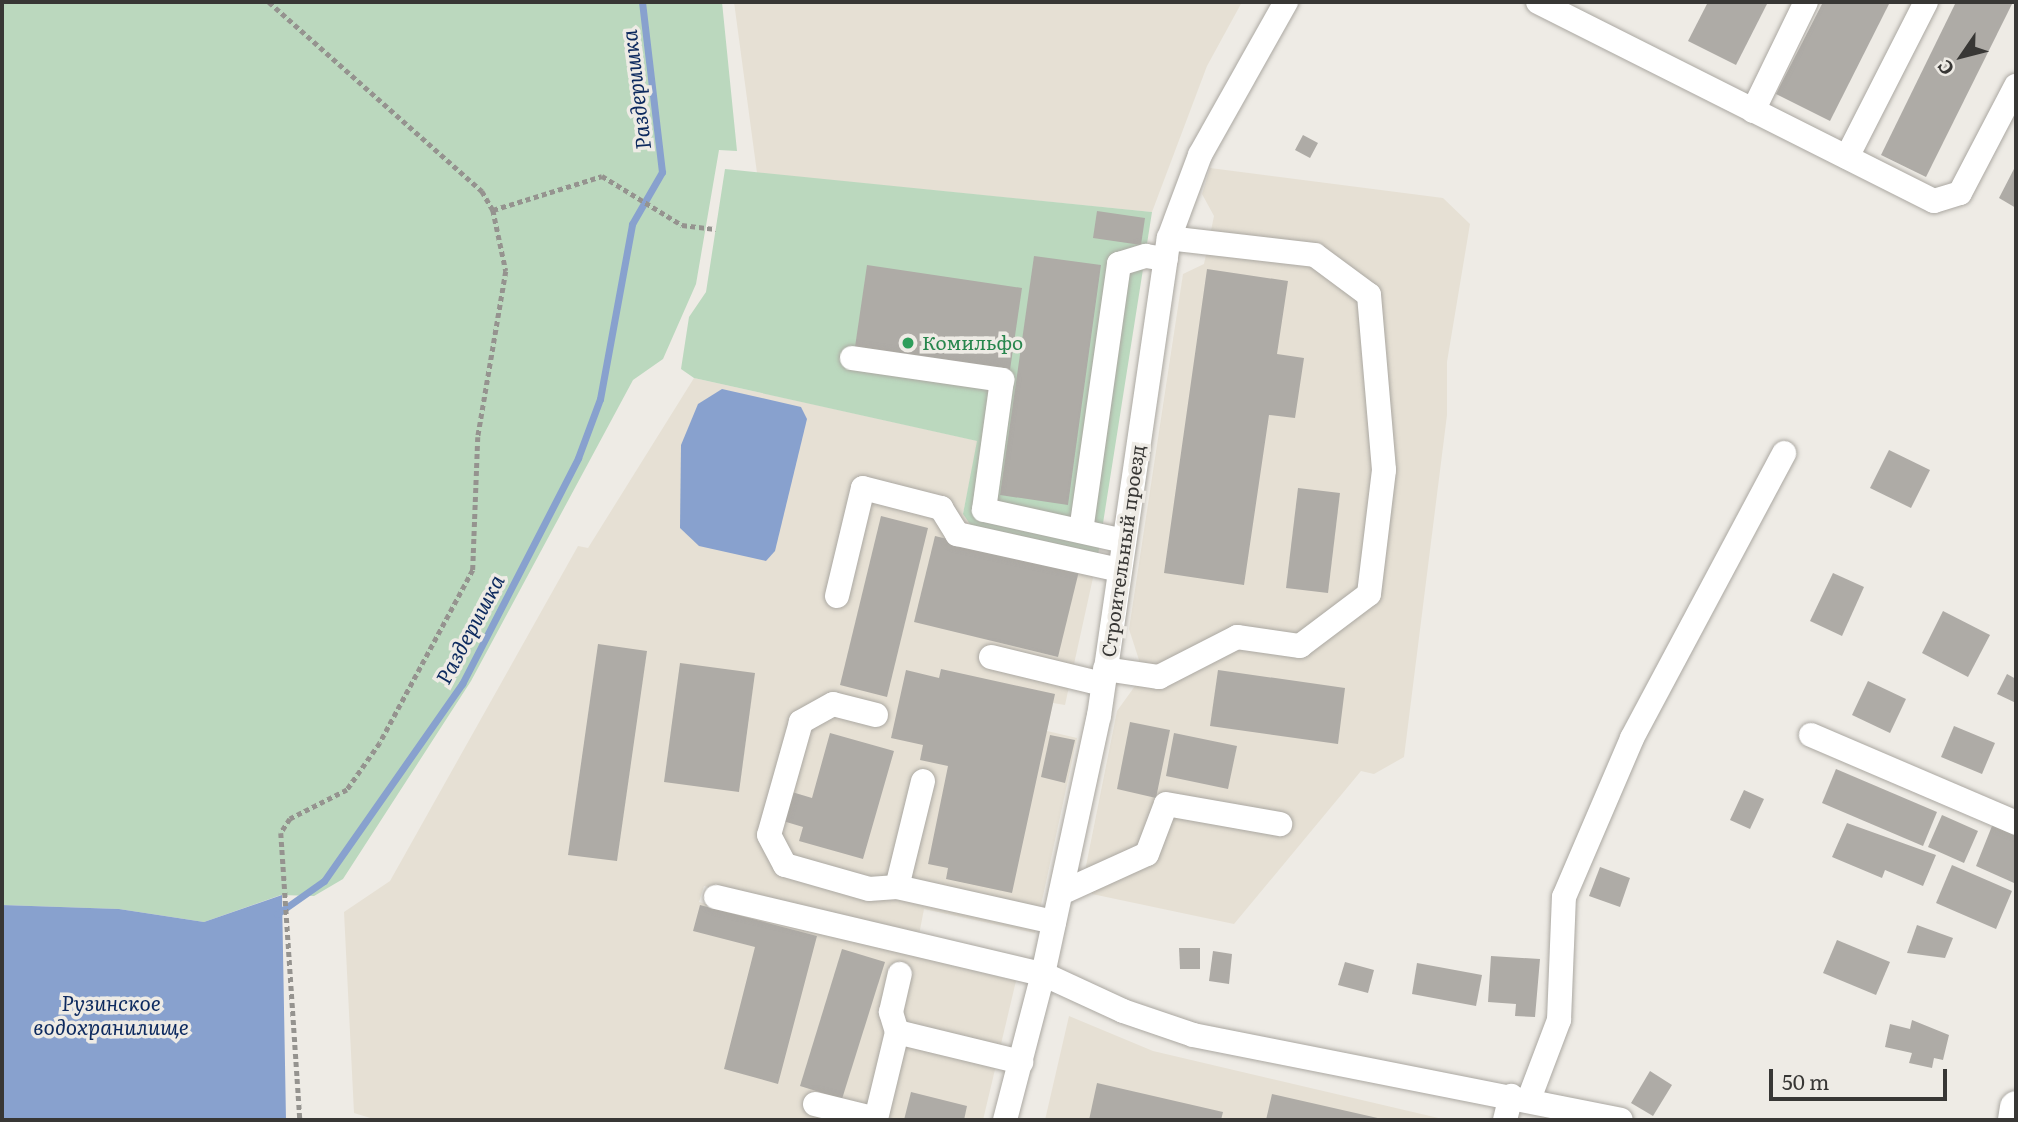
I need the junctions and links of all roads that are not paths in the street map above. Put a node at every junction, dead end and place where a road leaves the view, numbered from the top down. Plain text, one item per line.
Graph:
1 (1286, 2) edge
2 (1538, 2) edge
3 (1806, 2) edge
4 (1926, 2) edge
5 (2016, 86) edge
6 (1753, 111) junction
7 (1847, 157) junction
8 (1168, 248) junction
9 (852, 358) dead end
10 (1784, 453) dead end
11 (1081, 531) junction
12 (1124, 541) junction
13 (1120, 570) junction
14 (837, 596) dead end
15 (991, 657) dead end
16 (1104, 677) junction
17 (876, 715) dead end
18 (1811, 735) dead end
19 (923, 780) dead end
20 (2016, 823) edge
21 (1280, 824) dead end
22 (897, 887) junction
23 (1061, 893) junction
24 (716, 897) dead end
25 (1054, 922) junction
26 (900, 974) dead end
27 (1043, 974) junction
28 (897, 1032) junction
29 (1021, 1062) junction
30 (1520, 1097) junction
31 (815, 1104) dead end
32 (2016, 1107) edge
33 (1005, 1120) edge
34 (1505, 1120) edge
35 (1621, 1120) edge
36 (2014, 1120) edge

1 - 8 street, Строительный проезд
2 - 6 street
3 - 6 street
4 - 7 street
5 - 7 street
6 - 7 street
8 - 11 street
8 - 12 street, Строительный проезд
8 - 16 street
9 - 11 street
10 - 30 street
11 - 12 street
12 - 13 street, Строительный проезд
13 - 14 street
13 - 16 street, Строительный проезд
15 - 16 street
16 - 23 street, Строительный проезд
17 - 22 street
18 - 20 street
19 - 22 street
21 - 23 street
22 - 25 street
23 - 25 street, Строительный проезд
24 - 27 street
25 - 27 street, Строительный проезд
26 - 28 street
27 - 29 street, Строительный проезд
27 - 30 street
28 - 29 street
28 - 31 street
29 - 33 street, Строительный проезд
30 - 34 street
30 - 35 street
32 - 36 main road

